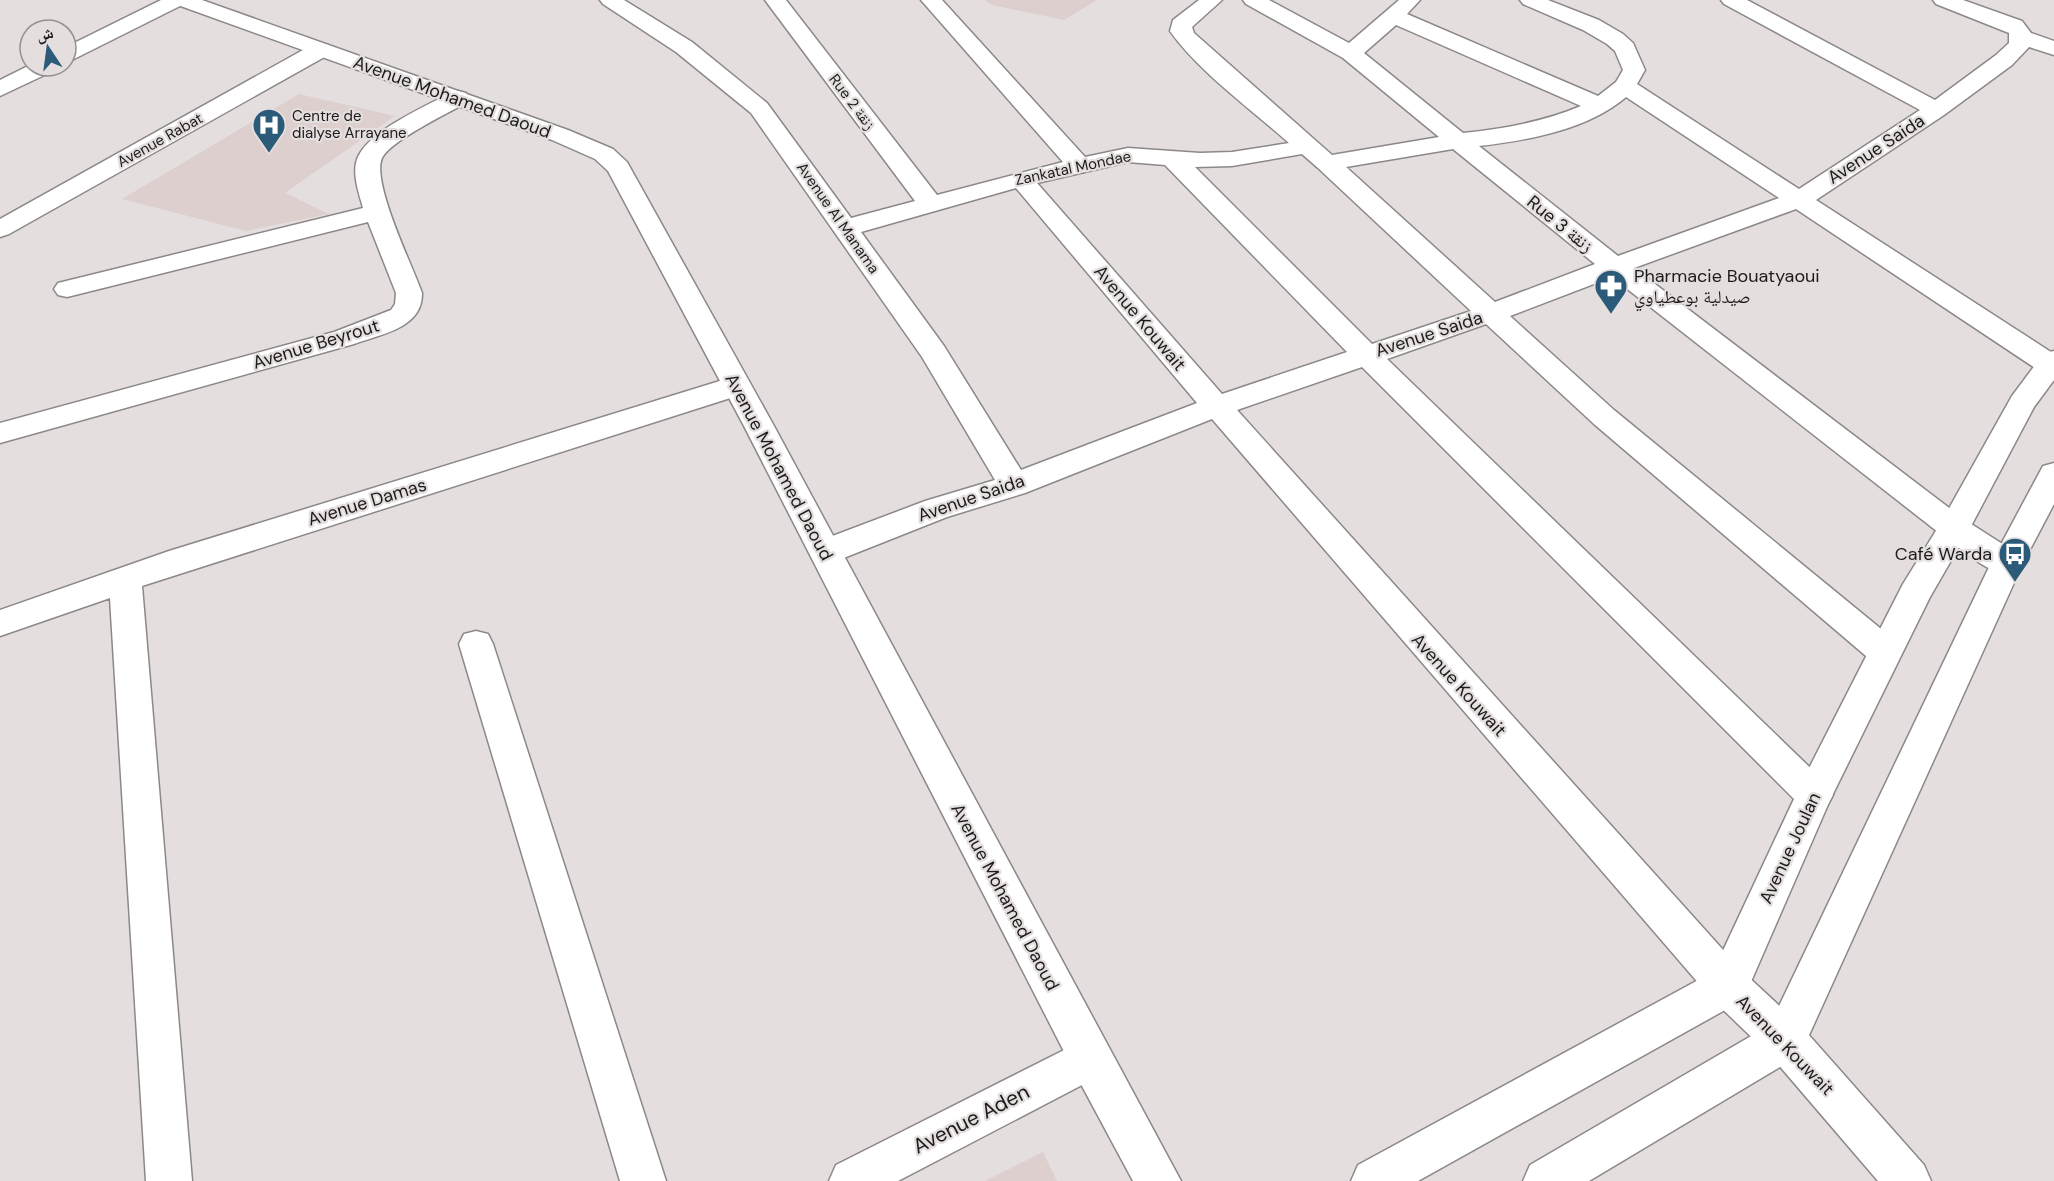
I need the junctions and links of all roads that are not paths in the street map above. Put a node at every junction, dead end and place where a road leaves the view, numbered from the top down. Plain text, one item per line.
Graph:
1 (180, 0) edge
2 (610, 0) edge
3 (775, 0) edge
4 (932, 0) edge
5 (1212, 0) edge
6 (1253, 0) edge
7 (1412, 0) edge
8 (1530, 0) edge
9 (1731, 0) edge
10 (1943, 0) edge
11 (1393, 16) junction
12 (2022, 37) junction
13 (2054, 48) edge
14 (78, 50) edge
15 (320, 50) junction
16 (1351, 53) junction
17 (22, 78) edge
18 (1625, 86) junction
19 (0, 89) edge
20 (458, 98) junction
21 (1601, 106) junction
22 (1936, 110) junction
23 (1459, 141) junction
24 (1317, 154) junction
25 (1172, 158) junction
26 (1079, 166) junction
27 (1021, 179) junction
28 (1798, 200) junction
29 (930, 203) junction
30 (377, 213) junction
31 (845, 228) junction
32 (0, 229) edge
33 (1614, 268) junction
34 (67, 289) dead end
35 (1492, 313) junction
36 (1366, 355) junction
37 (2052, 364) edge
38 (736, 386) junction
39 (1215, 407) junction
40 (0, 433) edge
41 (2054, 474) edge
42 (1014, 485) junction
43 (1954, 528) junction
44 (825, 552) junction
45 (2007, 563) junction
46 (125, 579) junction
47 (0, 623) edge
48 (476, 644) dead end
49 (1885, 652) junction
50 (1814, 795) junction
51 (1728, 986) junction
52 (1785, 1040) junction
53 (1090, 1058) junction
54 (170, 1181) edge
55 (643, 1181) edge
56 (852, 1181) edge
57 (1158, 1181) edge
58 (1374, 1181) edge
59 (1546, 1181) edge
60 (1908, 1181) edge

1 - 14 street
1 - 15 street, Avenue Mohamed Daoud
2 - 31 street, Avenue Al Manama
3 - 29 street, Rue 2 زنقة
4 - 26 street
5 - 24 street
6 - 16 street, Rue 3 زنقة
7 - 11 street
8 - 18 street
9 - 22 street
10 - 12 street
11 - 16 street
11 - 21 street
12 - 13 street
12 - 22 street, Avenue Saida
15 - 20 street, Avenue Mohamed Daoud
15 - 32 street, Avenue Rabat
16 - 23 street, Rue 3 زنقة
17 - 19 street
18 - 21 street, Zankatal Mondae
18 - 28 street
20 - 30 street, Avenue Beyrout
20 - 38 street, Avenue Mohamed Daoud
21 - 23 street, Zankatal Mondae
22 - 28 street, Avenue Saida
23 - 24 street, Zankatal Mondae
23 - 33 street, Rue 3 زنقة
24 - 25 street, Zankatal Mondae
24 - 35 street
25 - 26 street, Zankatal Mondae
25 - 36 street
26 - 27 street, Zankatal Mondae
27 - 29 street, Zankatal Mondae
27 - 39 street, Avenue Kouwait
28 - 33 street, Avenue Saida
28 - 37 street
29 - 31 street, Zankatal Mondae
30 - 34 street
30 - 40 street, Avenue Beyrout
31 - 42 street, Avenue Al Manama
33 - 35 street, Avenue Saida
33 - 43 street, Rue 3 زنقة
35 - 36 street, Avenue Saida
35 - 49 street
36 - 39 street, Avenue Saida
36 - 50 street
37 - 43 street, Avenue Joulan
38 - 44 street, Avenue Mohamed Daoud
38 - 46 street, Avenue Damas
39 - 42 street, Avenue Saida
39 - 51 street, Avenue Kouwait
41 - 45 street
42 - 44 street, Avenue Saida
43 - 45 street, Rue 3 زنقة
43 - 49 street, Avenue Joulan
44 - 53 street, Avenue Mohamed Daoud
45 - 52 street
46 - 47 street, Avenue Damas
46 - 54 street
48 - 55 street
49 - 50 street, Avenue Joulan
50 - 51 street, Avenue Joulan
51 - 52 street, Avenue Kouwait
51 - 58 street
52 - 59 street
52 - 60 street, Avenue Kouwait
53 - 56 street, Avenue Aden
53 - 57 street, Avenue Mohamed Daoud

